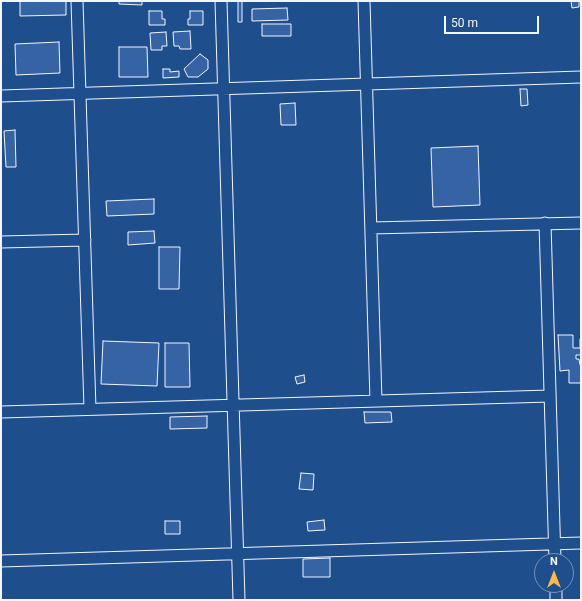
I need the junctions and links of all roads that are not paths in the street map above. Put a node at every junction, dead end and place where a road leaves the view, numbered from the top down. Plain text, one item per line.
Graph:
1 (77, 1) edge
2 (221, 1) edge
3 (364, 1) edge
4 (581, 77) edge
5 (366, 84) junction
6 (223, 88) junction
7 (80, 93) junction
8 (1, 96) edge
9 (581, 222) edge
10 (545, 224) junction
11 (371, 228) junction
12 (84, 240) junction
13 (1, 242) edge
14 (550, 396) junction
15 (376, 401) junction
16 (233, 405) junction
17 (90, 409) junction
18 (1, 412) edge
19 (581, 543) edge
20 (554, 544) junction
21 (555, 553) edge
22 (238, 554) junction
23 (1, 561) edge
24 (239, 600) edge

1 - 7 street
2 - 6 street
3 - 5 street
4 - 5 street
5 - 6 street
5 - 11 street
6 - 7 street
6 - 16 street
7 - 8 street
7 - 12 street
9 - 10 street
10 - 11 street
10 - 14 street
11 - 15 street
12 - 13 street
12 - 17 street
14 - 15 street
14 - 20 street
15 - 16 street
16 - 17 street
16 - 22 street
17 - 18 street
19 - 20 street
20 - 21 street
20 - 22 street
22 - 23 street
22 - 24 street

